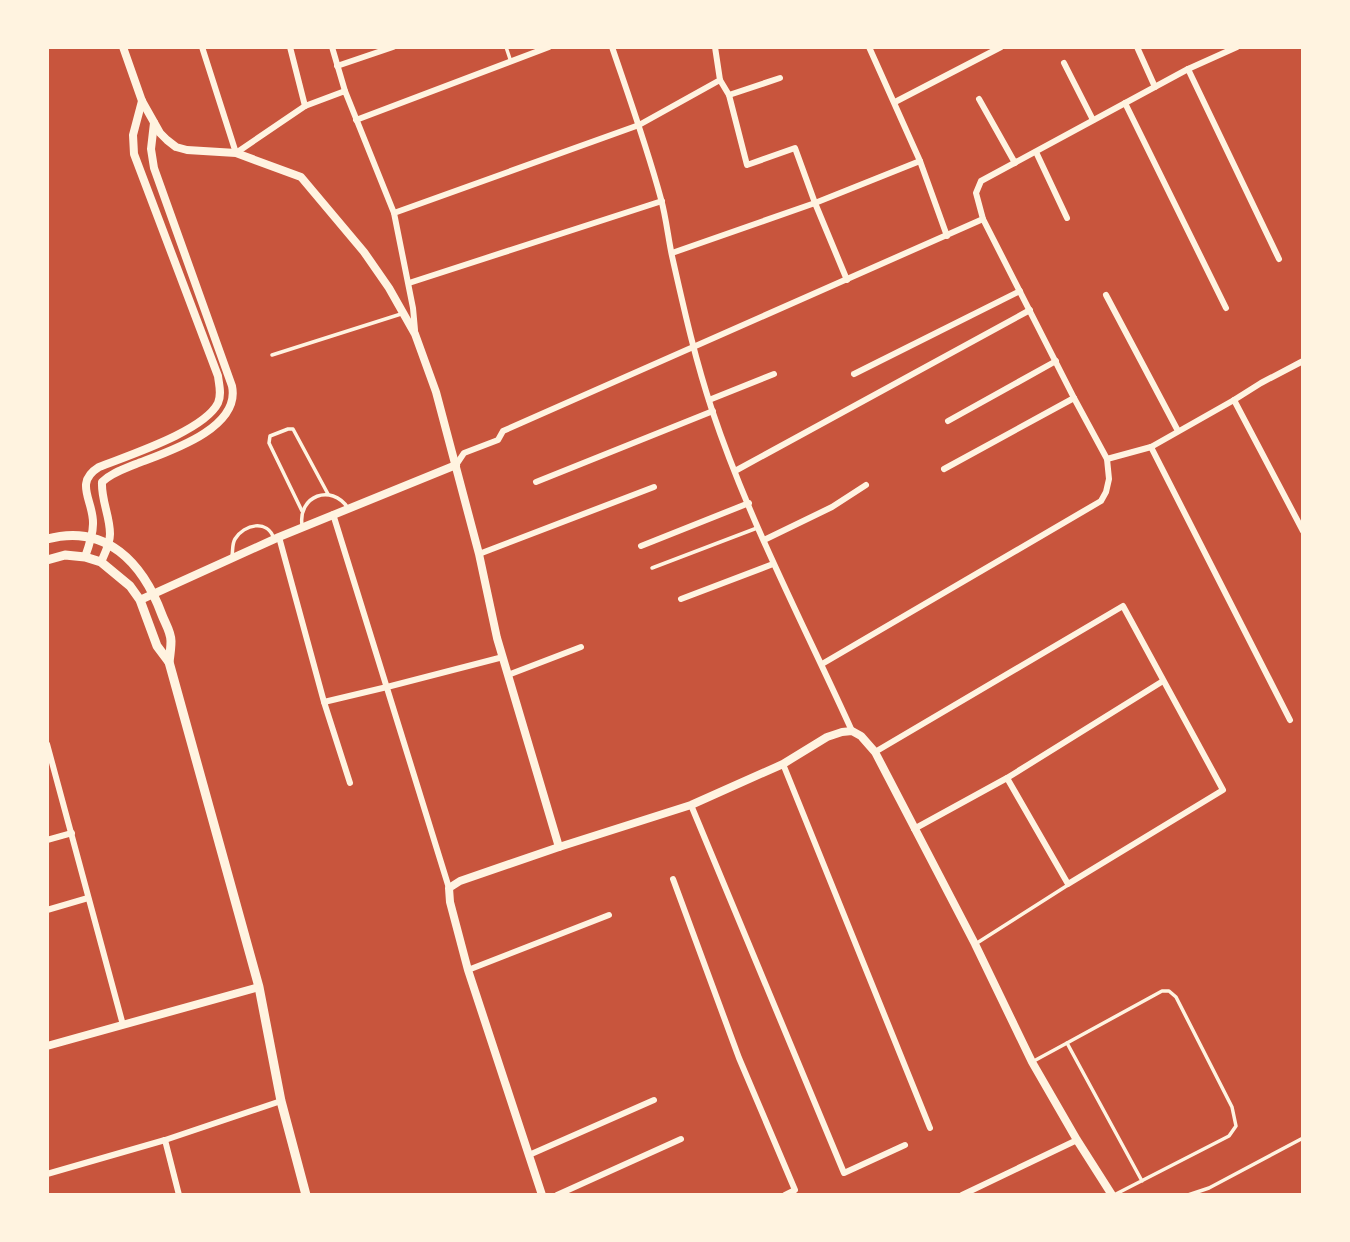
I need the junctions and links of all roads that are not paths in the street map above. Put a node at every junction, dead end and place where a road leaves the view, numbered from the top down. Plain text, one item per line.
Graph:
1 (123, 47) edge
2 (202, 47) edge
3 (290, 47) edge
4 (332, 47) edge
5 (393, 47) edge
6 (506, 47) edge
7 (549, 47) edge
8 (612, 47) edge
9 (715, 47) edge
10 (869, 47) edge
11 (1001, 47) edge
12 (1137, 47) edge
13 (1234, 48) edge
14 (510, 62) junction
15 (1064, 63) dead end
16 (338, 66) junction
17 (1188, 69) junction
18 (780, 78) dead end
19 (720, 80) junction
20 (1155, 87) junction
21 (345, 91) junction
22 (729, 95) junction
23 (979, 99) dead end
24 (142, 101) junction
25 (895, 102) junction
26 (1125, 103) junction
27 (305, 106) junction
28 (356, 120) junction
29 (1093, 120) junction
30 (154, 122) junction
31 (639, 125) junction
32 (1036, 152) junction
33 (236, 153) junction
34 (920, 161) junction
35 (1015, 163) junction
36 (662, 201) junction
37 (815, 203) junction
38 (394, 213) junction
39 (1067, 218) dead end
40 (983, 219) junction
41 (947, 236) junction
42 (672, 253) junction
43 (1279, 259) dead end
44 (847, 280) junction
45 (409, 283) junction
46 (1020, 291) junction
47 (1106, 295) dead end
48 (1226, 308) dead end
49 (1030, 310) junction
50 (403, 314) junction
51 (415, 334) junction
52 (693, 348) junction
53 (272, 355) dead end
54 (1056, 361) junction
55 (1303, 361) edge
56 (774, 374) dead end
57 (854, 374) dead end
58 (1074, 398) junction
59 (709, 400) junction
60 (1234, 400) junction
61 (713, 411) junction
62 (948, 421) dead end
63 (1178, 431) junction
64 (1151, 447) junction
65 (1107, 458) junction
66 (456, 465) junction
67 (944, 469) dead end
68 (735, 471) junction
69 (536, 482) dead end
70 (866, 485) dead end
71 (654, 486) dead end
72 (328, 494) junction
73 (749, 503) junction
74 (348, 508) junction
75 (302, 511) junction
76 (333, 514) junction
77 (302, 527) junction
78 (759, 527) junction
79 (1303, 531) edge
80 (92, 537) junction
81 (277, 538) junction
82 (47, 539) edge
83 (764, 540) junction
84 (108, 543) junction
85 (641, 546) dead end
86 (479, 554) junction
87 (85, 557) junction
88 (232, 558) junction
89 (47, 560) edge
90 (101, 562) junction
91 (773, 564) junction
92 (652, 568) dead end
93 (155, 593) junction
94 (681, 599) dead end
95 (140, 600) junction
96 (581, 647) dead end
97 (503, 657) junction
98 (169, 663) junction
99 (821, 664) junction
100 (508, 675) junction
101 (1163, 681) junction
102 (387, 688) junction
103 (324, 702) junction
104 (1290, 720) dead end
105 (852, 732) junction
106 (47, 744) edge
107 (875, 752) junction
108 (783, 764) junction
109 (56, 776) junction
110 (47, 778) edge
111 (1007, 778) junction
112 (350, 783) dead end
113 (691, 805) junction
114 (914, 829) junction
115 (72, 834) junction
116 (47, 840) edge
117 (559, 847) junction
118 (673, 879) dead end
119 (1068, 884) junction
120 (449, 888) junction
121 (88, 898) junction
122 (47, 910) edge
123 (609, 915) dead end
124 (975, 944) junction
125 (468, 970) junction
126 (259, 987) junction
127 (123, 1025) junction
128 (1067, 1042) junction
129 (47, 1046) edge
130 (1032, 1062) junction
131 (654, 1100) dead end
132 (281, 1101) junction
133 (930, 1128) dead end
134 (1303, 1138) edge
135 (681, 1139) dead end
136 (165, 1140) junction
137 (1077, 1140) junction
138 (905, 1145) dead end
139 (529, 1155) junction
140 (47, 1174) edge
141 (1142, 1181) junction
142 (1209, 1188) junction
143 (179, 1195) edge
144 (306, 1195) edge
145 (542, 1195) edge
146 (557, 1195) edge
147 (785, 1195) edge
148 (962, 1195) edge
149 (1113, 1195) edge
150 (1188, 1195) edge
151 (1213, 1195) edge

1 - 24 street
2 - 33 street
3 - 27 street
4 - 16 street
5 - 16 street
6 - 14 lane
7 - 14 street
8 - 31 street
9 - 19 street
10 - 25 street
11 - 25 street
12 - 20 street
13 - 17 street
14 - 28 street
15 - 29 street
16 - 21 street
17 - 20 street
17 - 43 street
18 - 22 street
19 - 22 street
19 - 31 street
20 - 26 street
21 - 27 street
21 - 28 street
22 - 37 street
23 - 35 street
24 - 30 street
24 - 80 street
25 - 34 street
26 - 29 street
26 - 48 street
27 - 33 street
28 - 38 street
29 - 32 street
30 - 33 street
30 - 84 street
31 - 36 street
31 - 38 street
32 - 35 street
32 - 39 street
33 - 50 street
34 - 37 street
34 - 41 street
35 - 40 street
36 - 42 street
36 - 45 street
37 - 42 street
37 - 44 street
38 - 45 street
40 - 41 street
40 - 46 street
41 - 44 street
42 - 52 street
44 - 52 street
45 - 51 street
46 - 49 street
46 - 57 street
47 - 63 street
49 - 54 street
49 - 68 street
50 - 51 street
50 - 53 lane
51 - 66 street
52 - 59 street
52 - 66 street
54 - 58 street
54 - 62 street
55 - 60 street
56 - 59 street
58 - 65 street
58 - 67 street
59 - 61 street
60 - 63 street
60 - 79 street
61 - 68 street
61 - 69 street
63 - 64 street
64 - 65 street
64 - 104 street
65 - 99 street
66 - 74 street
66 - 86 street
68 - 73 street
70 - 83 street
71 - 86 street
72 - 74 lane
72 - 75 lane
72 - 75 lane
73 - 78 street
73 - 85 street
74 - 76 street
75 - 77 lane
76 - 77 street
76 - 102 street
77 - 81 street
78 - 83 street
78 - 92 lane
80 - 82 main road
80 - 84 main road
80 - 87 street
81 - 88 street
81 - 88 lane
81 - 103 street
83 - 91 street
84 - 90 street
84 - 93 main road
86 - 97 street
87 - 89 main road
87 - 90 main road
88 - 93 street
90 - 95 main road
91 - 94 street
91 - 99 street
93 - 95 street
93 - 98 main road
95 - 98 main road
96 - 100 street
97 - 100 street
97 - 102 street
98 - 126 main road
99 - 105 street
100 - 117 street
101 - 107 street
101 - 111 street
101 - 119 street
102 - 103 street
102 - 120 street
103 - 112 street
105 - 107 street
105 - 108 street
106 - 109 street
107 - 114 street
108 - 113 street
108 - 133 street
109 - 110 street
109 - 115 street
111 - 114 street
111 - 119 street
113 - 117 street
113 - 138 street
114 - 124 street
115 - 116 street
115 - 121 street
117 - 120 street
118 - 147 street
119 - 124 lane
120 - 125 street
121 - 122 street
121 - 127 street
123 - 125 street
124 - 130 street
125 - 139 street
126 - 127 street
126 - 132 main road
127 - 129 street
128 - 130 lane
128 - 141 lane
128 - 141 lane
130 - 137 street
131 - 139 street
132 - 136 street
132 - 144 main road
134 - 142 lane
135 - 146 street
136 - 140 street
136 - 143 street
137 - 148 street
137 - 149 street
139 - 145 street
141 - 149 lane
142 - 150 lane
142 - 151 lane

